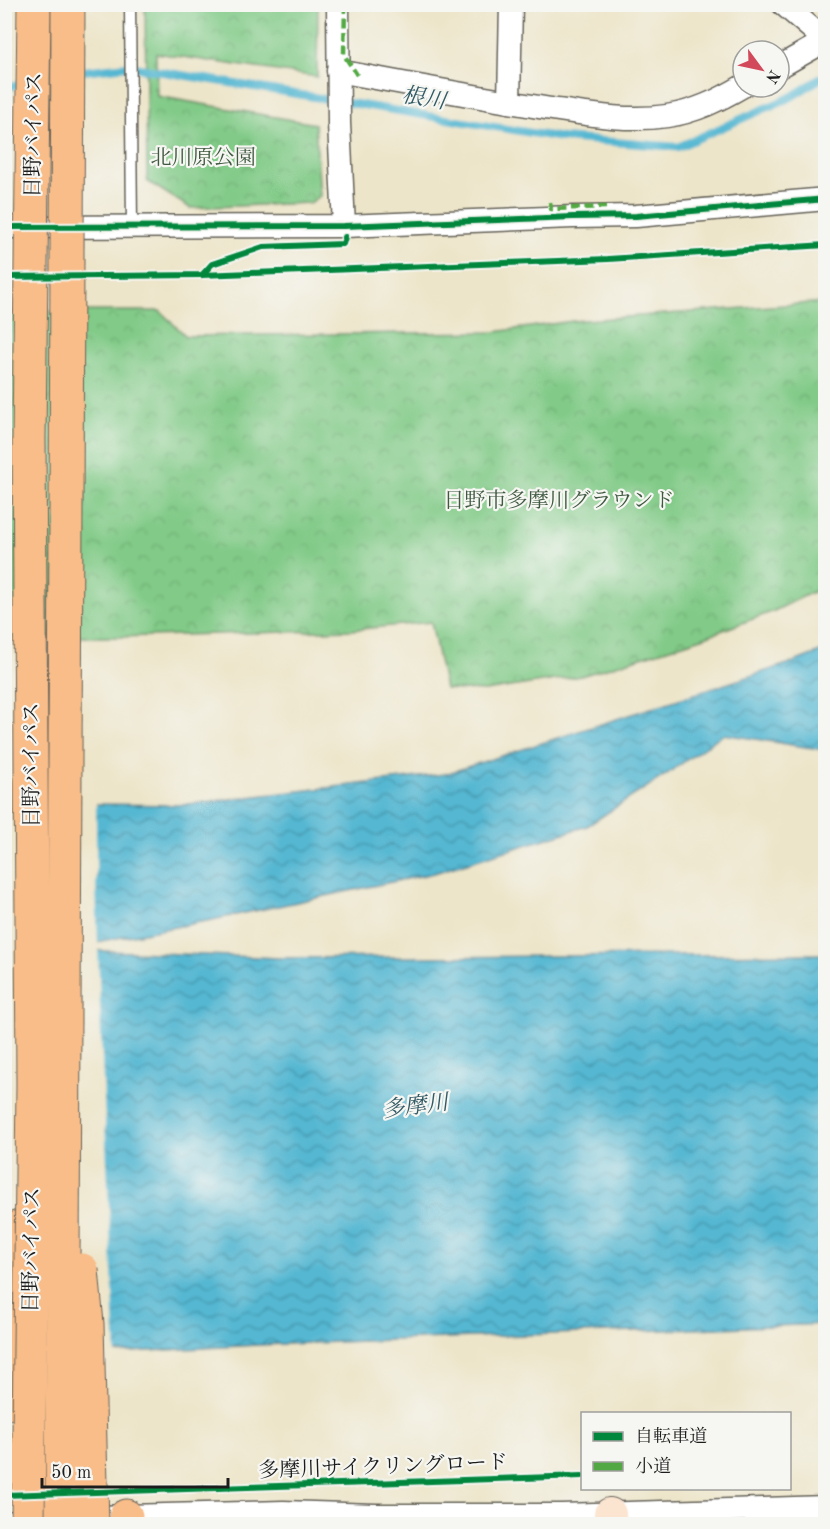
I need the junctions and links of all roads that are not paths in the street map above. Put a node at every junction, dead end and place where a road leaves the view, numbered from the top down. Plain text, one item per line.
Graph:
1 (34, 4) edge
2 (68, 4) edge
3 (130, 4) edge
4 (338, 4) edge
5 (511, 4) edge
6 (783, 4) edge
7 (825, 41) edge
8 (791, 60) edge
9 (339, 78) junction
10 (731, 93) edge
11 (509, 102) junction
12 (825, 199) edge
13 (344, 226) junction
14 (4, 227) edge
15 (132, 227) junction
16 (65, 1080) junction
17 (33, 1084) junction
18 (4, 1404) edge
19 (825, 1507) edge
20 (611, 1519) edge
21 (126, 1520) edge
22 (4, 1523) edge
23 (28, 1524) edge
24 (62, 1524) edge
25 (92, 1524) edge

1 - 17 highway, 日野バイパス, bridge
2 - 16 highway, 日野バイパス, bridge
3 - 15 lane
4 - 9 street
5 - 11 street
6 - 7 street
7 - 8 street
9 - 11 street
9 - 13 street
10 - 11 street
12 - 13 street
13 - 15 street
14 - 15 street
16 - 24 highway, 日野バイパス, bridge
16 - 25 highway, bridge
17 - 18 highway, bridge
17 - 23 highway, 日野バイパス, bridge
19 - 20 street
20 - 21 street
21 - 22 street

